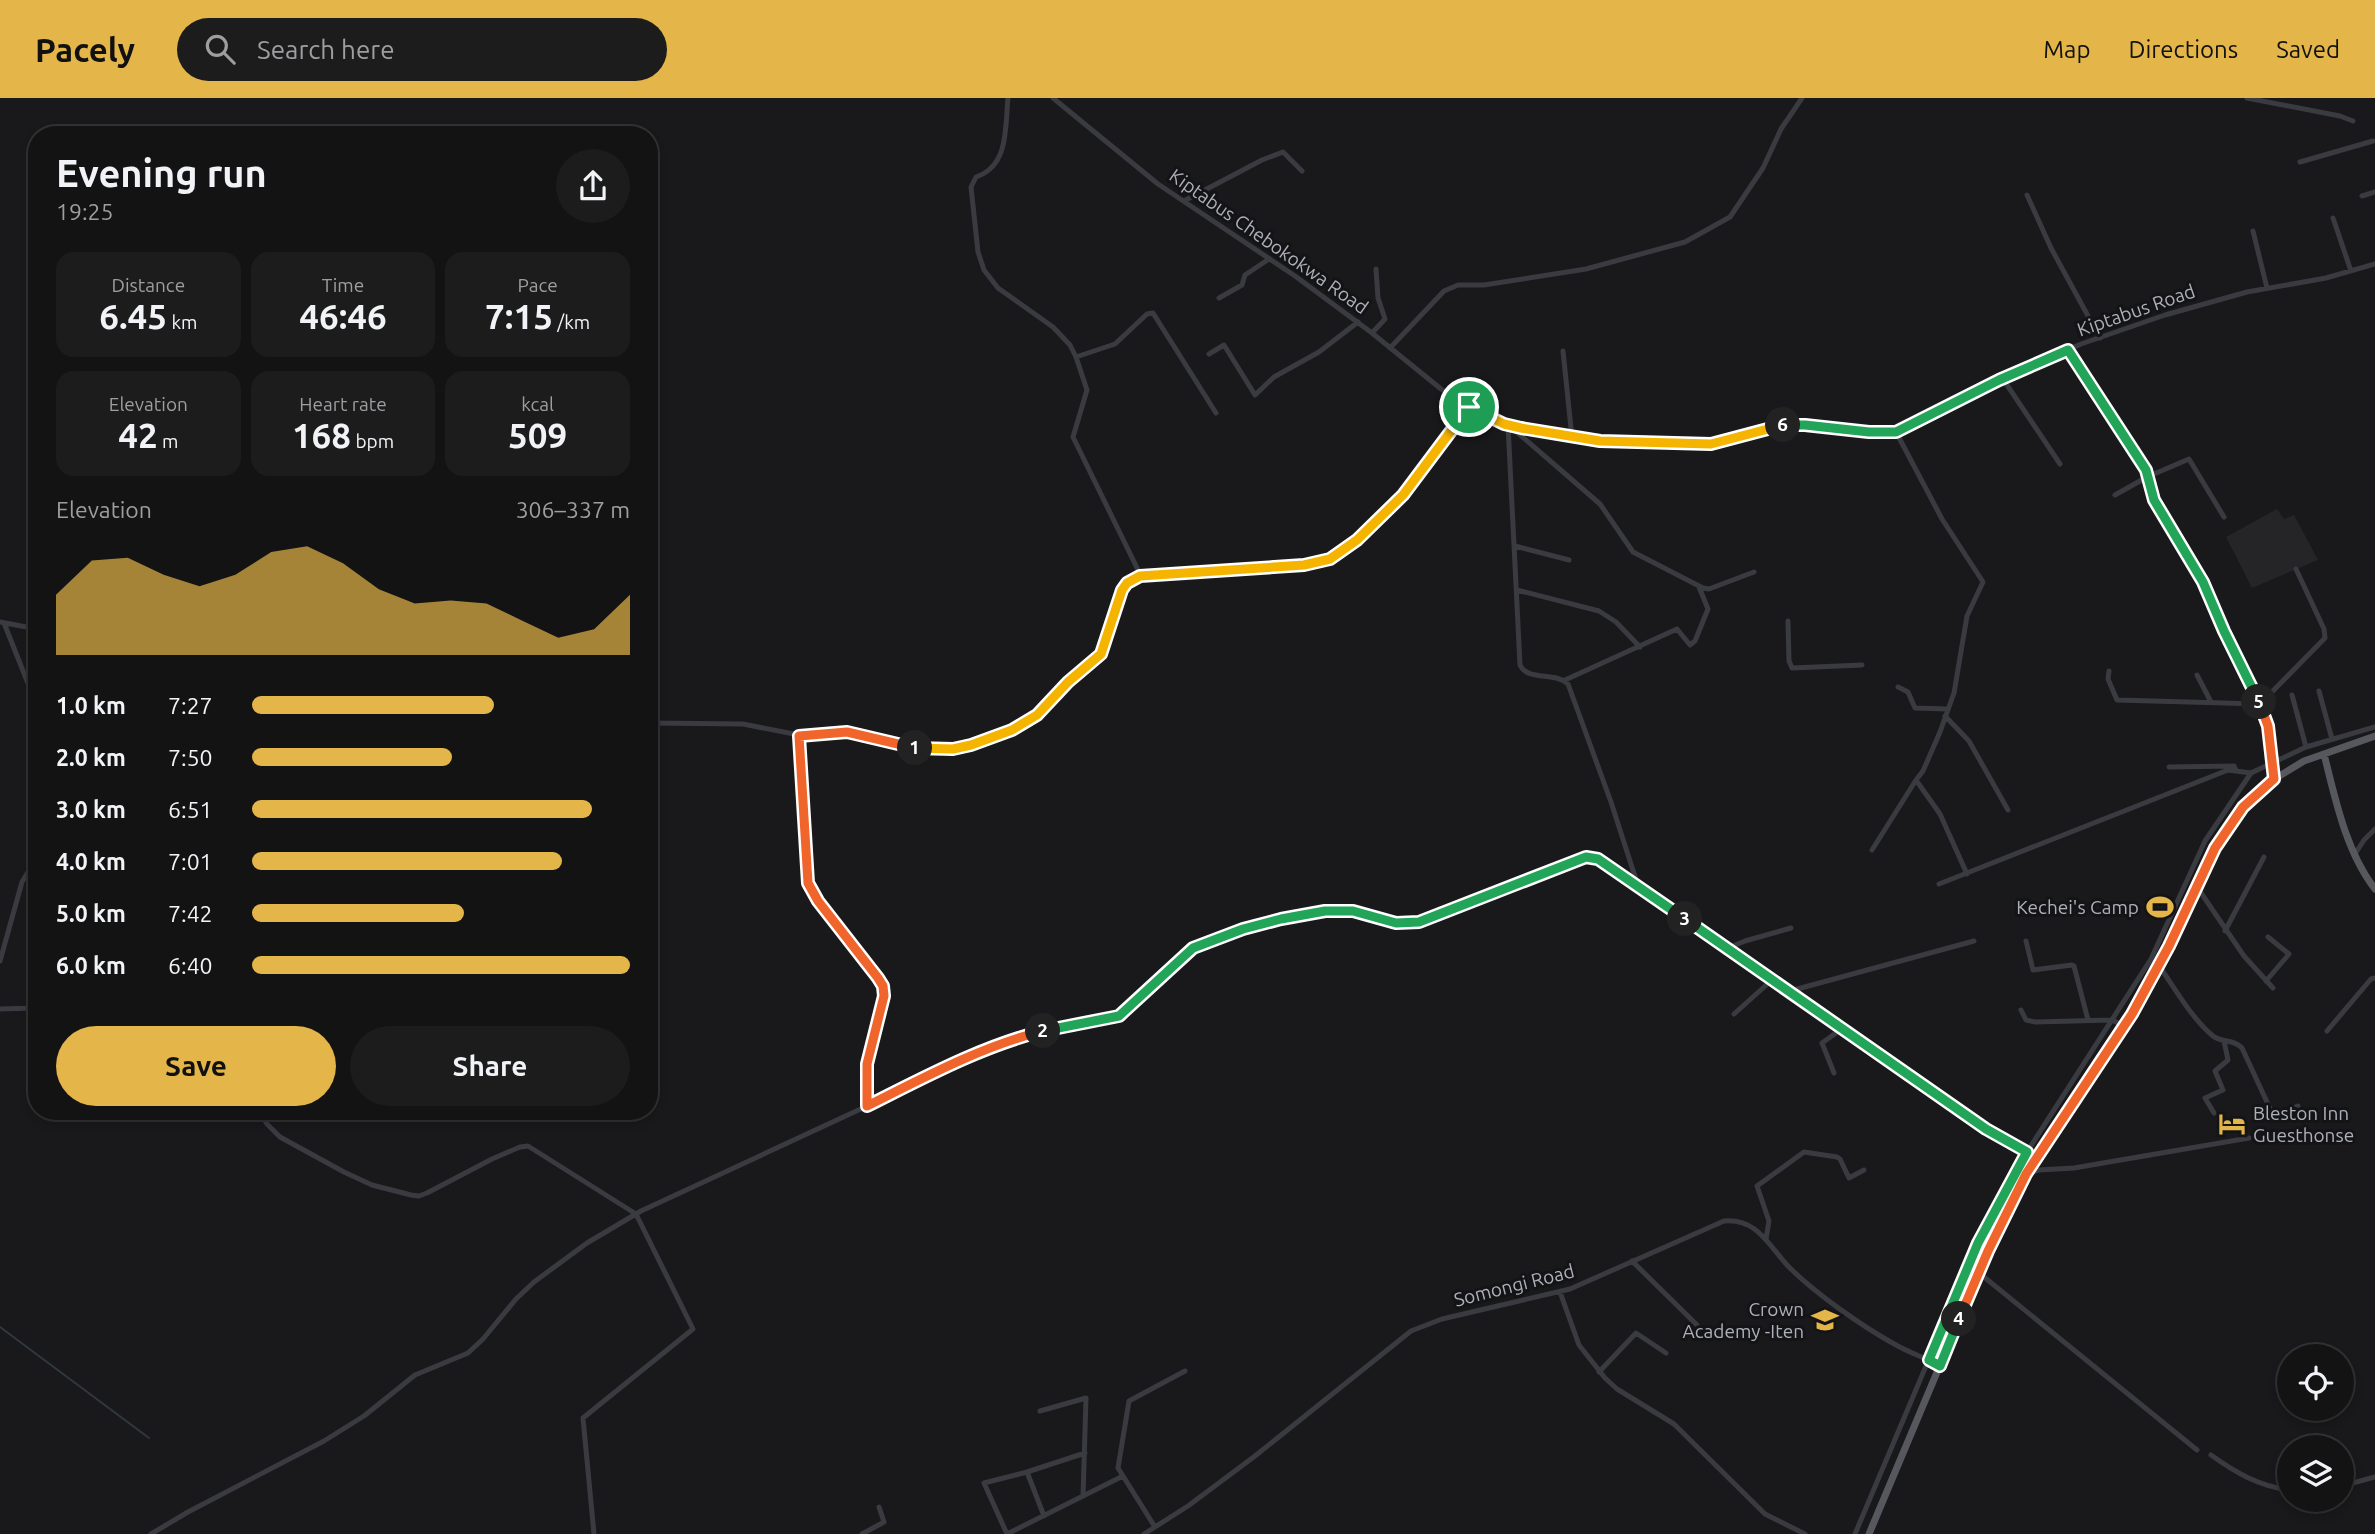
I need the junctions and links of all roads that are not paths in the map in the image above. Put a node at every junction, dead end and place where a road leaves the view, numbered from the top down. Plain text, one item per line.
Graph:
1 (1009, 98) edge
2 (1053, 98) edge
3 (1802, 98) edge
4 (2247, 98) edge
5 (2353, 121) dead end
6 (2373, 141) dead end
7 (2300, 162) dead end
8 (1301, 171) dead end
9 (2375, 192) edge
10 (2027, 195) dead end
11 (2362, 196) dead end
12 (1184, 201) junction
13 (2333, 218) dead end
14 (2253, 231) dead end
15 (1269, 259) junction
16 (2375, 264) edge
17 (1376, 269) dead end
18 (2351, 271) junction
19 (2267, 288) junction
20 (1219, 298) dead end
21 (1358, 322) junction
22 (1373, 332) junction
23 (2100, 338) junction
24 (1390, 348) junction
25 (2068, 350) junction
26 (1563, 351) dead end
27 (1209, 354) dead end
28 (1076, 358) junction
29 (2003, 379) junction
30 (1469, 407) junction
31 (1216, 413) dead end
32 (1508, 425) junction
33 (1896, 432) junction
34 (1572, 438) junction
35 (2060, 464) dead end
36 (2149, 477) junction
37 (2115, 495) dead end
38 (2224, 517) dead end
39 (1515, 546) junction
40 (1569, 560) dead end
41 (2296, 569) dead end
42 (1754, 572) dead end
43 (1140, 576) junction
44 (1699, 587) junction
45 (1517, 590) junction
46 (1788, 621) dead end
47 (2, 622) edge
48 (28, 627) edge
49 (1640, 647) junction
50 (1862, 665) dead end
51 (2109, 671) dead end
52 (2197, 675) dead end
53 (1565, 680) junction
54 (28, 684) edge
55 (1898, 687) dead end
56 (2319, 691) dead end
57 (2292, 695) dead end
58 (2211, 702) junction
59 (2260, 704) junction
60 (1946, 713) junction
61 (658, 723) edge
62 (2375, 727) edge
63 (799, 736) junction
64 (2375, 736) edge
65 (2332, 739) junction
66 (2306, 747) junction
67 (2324, 754) junction
68 (2272, 764) junction
69 (2169, 767) dead end
70 (2236, 770) junction
71 (2251, 774) junction
72 (2274, 779) junction
73 (1916, 780) junction
74 (2008, 810) dead end
75 (2375, 829) edge
76 (1872, 850) dead end
77 (2264, 857) dead end
78 (2357, 857) junction
79 (28, 871) edge
80 (1968, 874) junction
81 (1939, 884) dead end
82 (2197, 887) junction
83 (2375, 888) edge
84 (1639, 889) junction
85 (1791, 928) dead end
86 (2225, 931) junction
87 (2268, 937) dead end
88 (1974, 941) dead end
89 (2026, 941) dead end
90 (1728, 948) junction
91 (0, 961) edge
92 (2159, 966) junction
93 (2375, 978) edge
94 (1773, 979) junction
95 (2266, 981) junction
96 (2273, 989) dead end
97 (1790, 991) junction
98 (28, 1008) edge
99 (0, 1009) edge
100 (2021, 1010) dead end
101 (1734, 1014) dead end
102 (2088, 1020) junction
103 (2112, 1020) junction
104 (2124, 1026) junction
105 (1843, 1028) junction
106 (2327, 1031) dead end
107 (2224, 1041) junction
108 (1834, 1073) dead end
109 (867, 1106) junction
110 (2298, 1106) dead end
111 (2214, 1113) dead end
112 (264, 1120) edge
113 (2249, 1138) dead end
114 (2027, 1152) junction
115 (2036, 1159) junction
116 (1864, 1170) dead end
117 (2026, 1174) junction
118 (636, 1214) junction
119 (1766, 1239) junction
120 (1632, 1261) junction
121 (1984, 1277) dead end
122 (1560, 1292) junction
123 (1697, 1325) dead end
124 (1666, 1353) dead end
125 (1929, 1360) junction
126 (1940, 1366) junction
127 (1185, 1371) dead end
128 (1599, 1372) junction
129 (1040, 1410) dead end
130 (2197, 1450) dead end
131 (1084, 1453) junction
132 (2211, 1455) dead end
133 (1027, 1472) junction
134 (1123, 1476) junction
135 (2375, 1476) edge
136 (2354, 1482) edge
137 (2277, 1489) edge
138 (1083, 1496) junction
139 (879, 1507) dead end
140 (1044, 1516) junction
141 (1156, 1527) junction
142 (151, 1534) edge
143 (594, 1534) edge
144 (862, 1534) edge
145 (1144, 1534) edge
146 (1805, 1534) edge
147 (1855, 1534) edge
148 (1869, 1534) edge

1 - 28 street
2 - 12 street, Kiptabus Chebokokwa Road
3 - 24 street
4 - 5 street
6 - 7 street
8 - 12 street
9 - 11 street
10 - 23 street
12 - 15 street, Kiptabus Chebokokwa Road
13 - 18 street
14 - 19 street
15 - 20 street
15 - 21 street, Kiptabus Chebokokwa Road
16 - 18 street, Kiptabus Road
17 - 22 street
18 - 19 street, Kiptabus Road
19 - 23 street, Kiptabus Road
21 - 22 street, Kiptabus Chebokokwa Road
21 - 27 street
22 - 24 street, Kiptabus Chebokokwa Road
23 - 25 street, Kiptabus Road
24 - 30 street, Kiptabus Chebokokwa Road
25 - 29 street, Kiptabus Road
25 - 36 street
26 - 34 street
28 - 31 street
28 - 43 street
29 - 33 street, Kiptabus Road
29 - 35 street
30 - 32 street
30 - 43 street
32 - 34 street
32 - 39 street
32 - 44 street
33 - 34 street
33 - 60 street
36 - 37 street
36 - 38 street
36 - 59 street
39 - 40 street
39 - 45 street
41 - 59 street
42 - 44 street
43 - 63 street
44 - 49 street
45 - 49 street
45 - 53 street
46 - 50 street
47 - 48 street
47 - 54 street
49 - 53 street
51 - 58 street
52 - 58 street
53 - 84 street
55 - 60 street
56 - 65 street
57 - 66 street
58 - 59 street
59 - 68 street
60 - 73 street
60 - 74 street
61 - 63 street
62 - 65 street
63 - 109 street
64 - 67 main road
65 - 66 street
66 - 68 street
67 - 72 main road
67 - 78 main road
68 - 71 street
68 - 72 street
69 - 70 street
70 - 71 street
70 - 80 street
71 - 103 street
72 - 82 main road
73 - 76 street
73 - 80 street
75 - 78 street
77 - 86 street
78 - 83 main road
79 - 91 street
80 - 81 street
82 - 86 street
82 - 92 main road
84 - 90 street
84 - 109 street
85 - 90 street
86 - 95 street
87 - 95 street
88 - 97 street
89 - 102 street
90 - 94 street
92 - 104 main road
92 - 107 street
93 - 106 street
94 - 97 street
94 - 101 street
95 - 96 street
97 - 105 street
98 - 99 street
100 - 102 street
102 - 103 street
103 - 104 street
103 - 114 street
104 - 115 main road
105 - 108 street
105 - 114 street
107 - 110 street
107 - 111 street
109 - 118 street
112 - 118 street
113 - 117 street
114 - 115 street
114 - 125 street
115 - 117 main road
116 - 119 street
117 - 126 main road
118 - 142 street
118 - 143 street
119 - 120 street, Somongi Road
119 - 125 street, Somongi Road
120 - 122 street, Somongi Road
120 - 123 street
121 - 130 street
122 - 128 street
122 - 141 street, Somongi Road
124 - 128 street
125 - 126 street, Somongi Road
125 - 147 street
126 - 148 main road
127 - 134 street
128 - 146 street
129 - 131 street
131 - 133 street
131 - 138 street
132 - 137 street
133 - 140 street
133 - 140 street
134 - 138 street
134 - 141 street
135 - 136 street
138 - 140 street
139 - 144 street
141 - 145 street, Somongi Road

